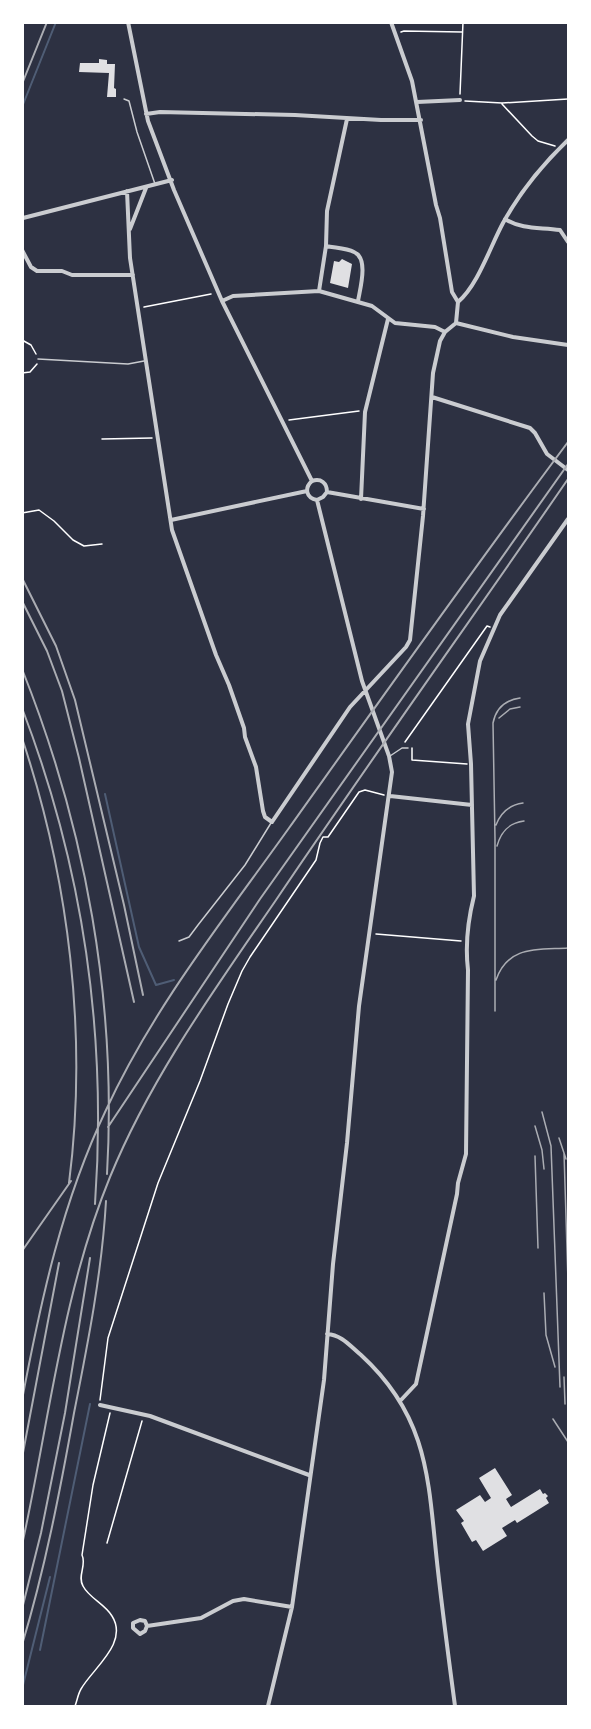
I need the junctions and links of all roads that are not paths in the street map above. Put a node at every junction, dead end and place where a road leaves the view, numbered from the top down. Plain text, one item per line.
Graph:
1 (128, 22) edge
2 (391, 22) edge
3 (124, 99) dead end
4 (460, 100) road end
5 (417, 102) junction
6 (146, 114) junction
7 (347, 119) junction
8 (421, 120) junction
9 (568, 140) edge
10 (172, 180) junction
11 (156, 185) junction
12 (146, 188) junction
13 (127, 190) junction
14 (23, 218) edge
15 (505, 219) junction
16 (129, 231) junction
17 (568, 242) edge
18 (326, 246) junction
19 (22, 250) edge
20 (133, 275) junction
21 (319, 291) junction
22 (222, 301) junction
23 (358, 301) junction
24 (458, 302) junction
25 (388, 319) junction
26 (456, 323) junction
27 (445, 332) junction
28 (568, 345) edge
29 (38, 359) road end
30 (146, 360) junction
31 (432, 397) junction
32 (568, 470) edge
33 (312, 481) junction
34 (307, 491) junction
35 (327, 492) junction
36 (361, 499) junction
37 (317, 500) junction
38 (424, 510) junction
39 (568, 519) edge
40 (171, 520) junction
41 (365, 692) junction
42 (408, 748) dead end
43 (389, 756) junction
44 (388, 795) junction
45 (472, 805) junction
46 (272, 822) junction
47 (179, 941) dead end
48 (327, 1334) junction
49 (401, 1400) junction
50 (100, 1405) road end
51 (309, 1475) junction
52 (292, 1607) junction
53 (147, 1626) dead end
54 (268, 1707) edge
55 (455, 1707) edge

1 - 6 street
2 - 5 street
3 - 11 lane
4 - 5 street
5 - 8 street
6 - 7 street
6 - 10 street
7 - 8 street
7 - 18 street
8 - 24 street
9 - 15 street
10 - 11 street
10 - 22 street
11 - 12 street
12 - 13 street
12 - 16 street
13 - 14 street
13 - 16 street
15 - 17 street
15 - 24 street
16 - 20 street
18 - 21 street
18 - 23 street
19 - 20 street
20 - 30 street
21 - 22 street
21 - 23 street
22 - 33 street
23 - 25 street
24 - 26 street
25 - 27 street
25 - 36 street
26 - 27 street
26 - 28 street
27 - 31 street
29 - 30 lane
30 - 40 street
31 - 32 street
31 - 38 street
33 - 34 street
33 - 35 street
34 - 37 street
34 - 40 street
35 - 36 street
35 - 37 street
36 - 38 street
37 - 41 street
38 - 41 street
39 - 45 street
40 - 46 street
41 - 43 street
41 - 46 street
42 - 43 lane
43 - 44 street
44 - 45 street
44 - 48 street
45 - 49 street
46 - 47 lane
48 - 49 street
48 - 51 street
49 - 55 street
50 - 51 street
51 - 52 street
52 - 53 street
52 - 54 street

